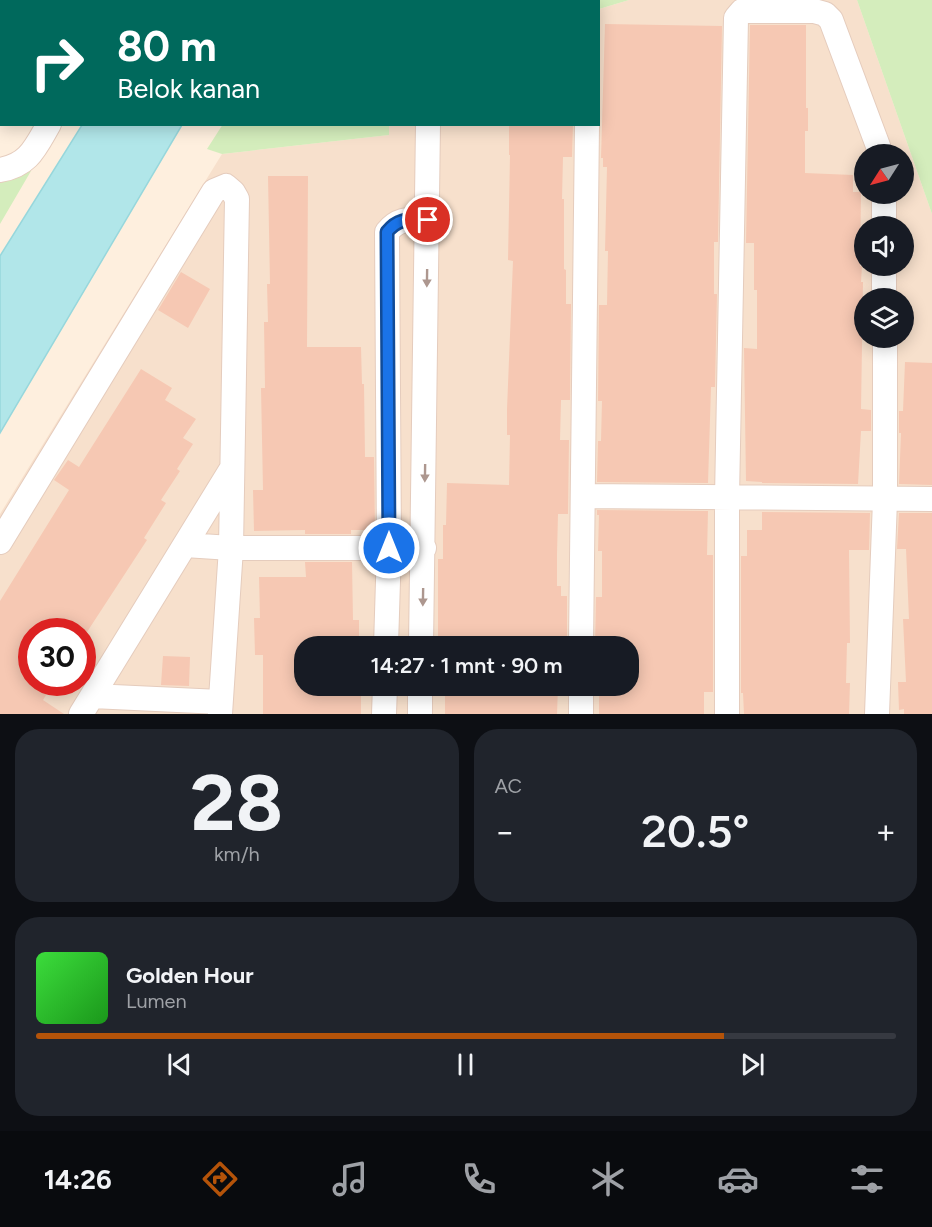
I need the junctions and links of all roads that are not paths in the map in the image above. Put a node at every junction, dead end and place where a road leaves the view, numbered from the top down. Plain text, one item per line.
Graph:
1 (48, 126) edge
2 (428, 126) edge
3 (587, 126) edge
4 (877, 144) edge
5 (11, 166) edge
6 (428, 220) junction
7 (885, 348) edge
8 (232, 468) junction
9 (583, 496) junction
10 (728, 498) junction
11 (932, 499) edge
12 (885, 500) junction
13 (0, 542) edge
14 (184, 545) junction
15 (389, 548) junction
16 (424, 548) junction
17 (231, 549) junction
18 (386, 636) edge
19 (422, 636) edge
20 (581, 636) edge
21 (385, 696) edge
22 (420, 696) edge
23 (581, 696) edge
24 (87, 705) edge
25 (220, 708) edge
26 (384, 714) edge
27 (420, 714) edge
28 (581, 714) edge
29 (727, 714) edge
30 (877, 714) edge

1 - 5 street
2 - 6 street
3 - 9 street
4 - 10 street
6 - 15 street
6 -> 16 street
7 - 12 street
8 - 13 street
8 - 14 street
8 - 17 street
9 - 10 street
9 - 20 street
10 - 12 street
10 - 29 street
11 - 12 street
12 - 30 street
14 - 17 street
14 - 24 street
15 - 16 street
15 - 17 street
15 - 18 street
16 -> 19 street
17 - 25 street
21 - 26 street
22 - 27 street
23 - 28 street
24 - 25 street

